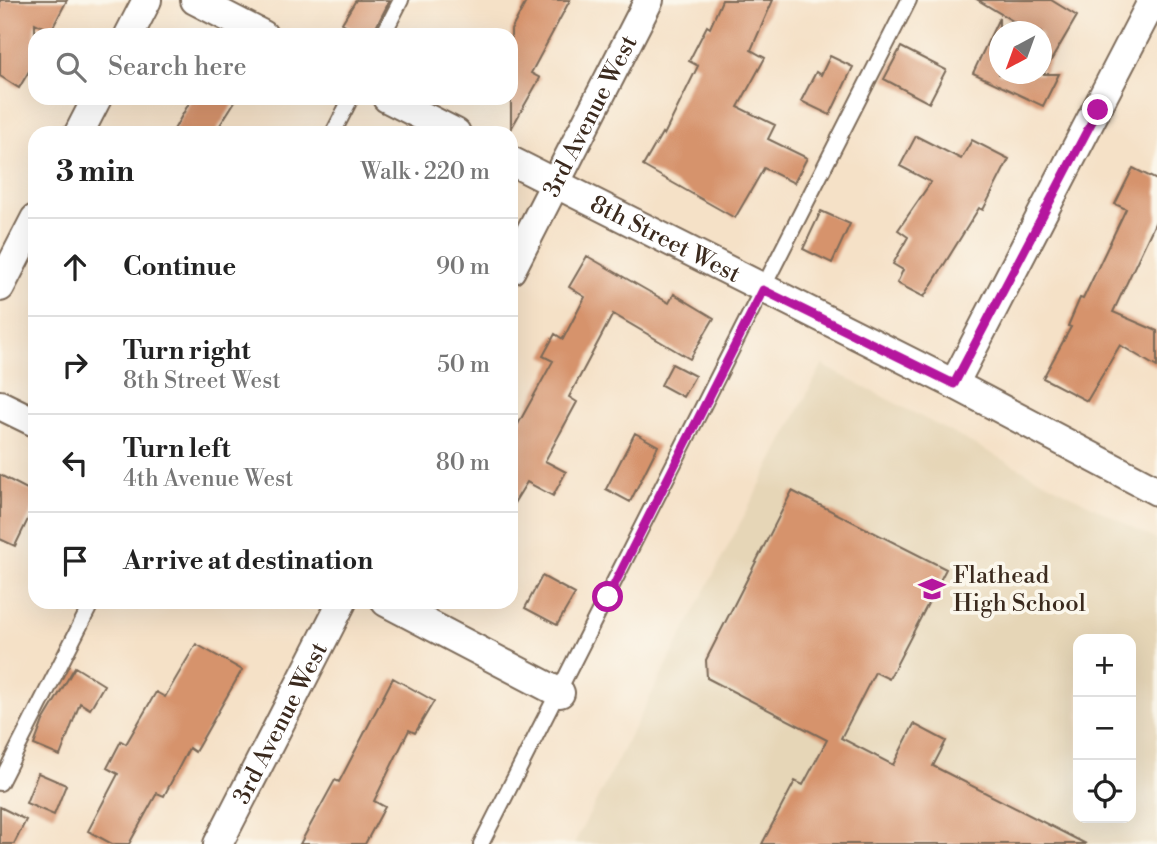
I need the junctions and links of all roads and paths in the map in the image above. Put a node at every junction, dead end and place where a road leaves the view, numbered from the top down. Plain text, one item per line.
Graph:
1 (147, 0) edge
2 (195, 0) edge
3 (401, 0) edge
4 (649, 0) edge
5 (909, 0) edge
6 (1153, 0) edge
7 (133, 28) edge
8 (249, 28) edge
9 (387, 28) edge
10 (93, 105) edge
11 (347, 105) edge
12 (401, 105) edge
13 (83, 126) edge
14 (337, 126) edge
15 (442, 126) edge
16 (518, 165) edge
17 (555, 184) junction
18 (28, 233) edge
19 (518, 256) edge
20 (0, 287) edge
21 (763, 290) junction
22 (954, 384) junction
23 (0, 405) edge
24 (28, 419) edge
25 (1157, 491) edge
26 (88, 609) edge
27 (338, 609) edge
28 (399, 609) edge
29 (560, 693) junction
30 (0, 783) edge
31 (218, 844) edge
32 (481, 844) edge

1 - 7 street
2 - 8 street
3 - 9 lane
4 - 17 street, 3rd Avenue West
5 - 21 lane
6 - 22 street
10 - 13 street
11 - 14 lane
12 - 15 street
16 - 17 street, 8th Street West
17 - 19 street, 3rd Avenue West
17 - 21 street, 8th Street West
18 - 20 street
21 - 22 street, 8th Street West
21 - 29 lane
22 - 25 street, 8th Street West
23 - 24 street
26 - 30 lane
27 - 31 street, 3rd Avenue West
28 - 29 street
29 - 32 lane

